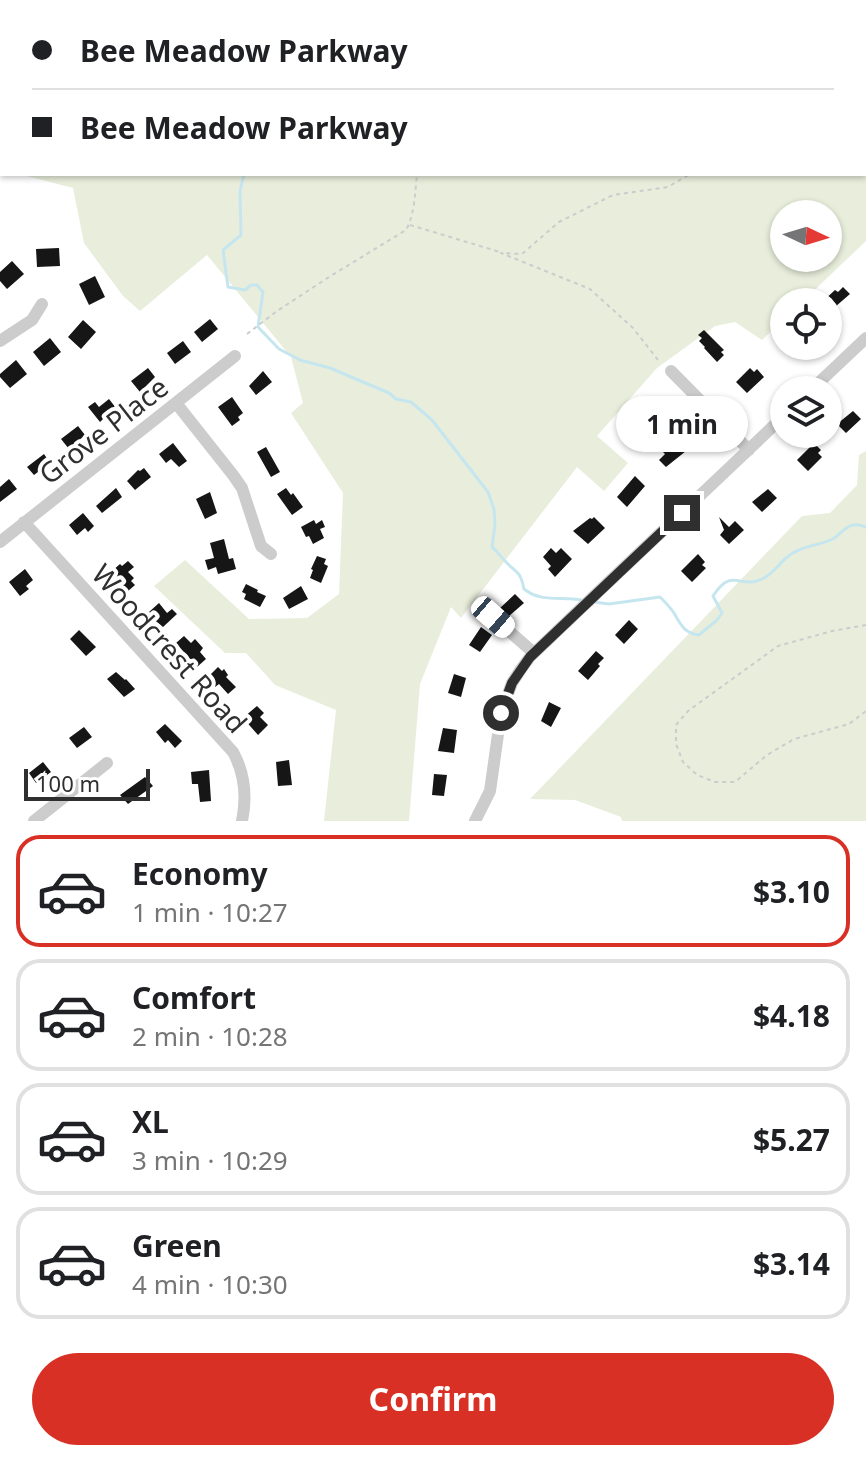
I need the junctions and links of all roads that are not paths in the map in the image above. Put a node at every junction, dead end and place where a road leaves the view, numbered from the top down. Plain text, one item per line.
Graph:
1 (42, 304) dead end
2 (866, 338) edge
3 (0, 341) edge
4 (235, 356) dead end
5 (671, 371) dead end
6 (826, 376) edge
7 (176, 403) junction
8 (770, 430) edge
9 (749, 450) junction
10 (24, 522) junction
11 (0, 542) edge
12 (271, 554) dead end
13 (493, 617) dead end
14 (534, 653) junction
15 (107, 763) dead end
16 (34, 821) edge
17 (242, 821) edge
18 (475, 821) edge

1 - 3 street
2 - 6 street
4 - 7 street, Grove Place
5 - 9 street
7 - 10 street, Grove Place
7 - 12 street
8 - 9 street
9 - 14 street
10 - 11 street, Grove Place
10 - 17 street, Woodcrest Road
13 - 14 street
14 - 18 street
15 - 16 street

